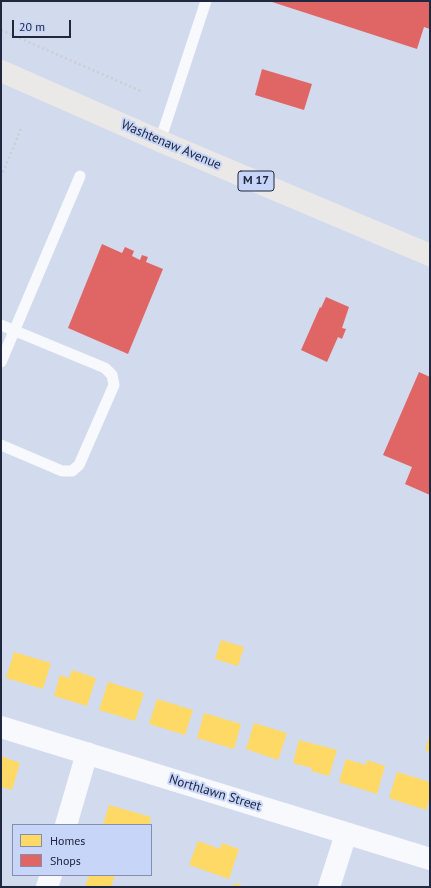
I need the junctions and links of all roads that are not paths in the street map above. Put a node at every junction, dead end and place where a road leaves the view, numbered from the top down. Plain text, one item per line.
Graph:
1 (206, 1) edge
2 (1, 71) edge
3 (160, 141) junction
4 (80, 176) dead end
5 (430, 255) edge
6 (1, 325) edge
7 (14, 331) junction
8 (1, 362) edge
9 (1, 445) edge
10 (1, 727) edge
11 (87, 753) junction
12 (66, 824) edge
13 (346, 834) junction
14 (430, 859) edge
15 (51, 876) edge
16 (47, 887) edge
17 (330, 887) edge

1 - 3 lane
2 - 3 main road, Washtenaw Avenue / M 17
3 - 5 main road, Washtenaw Avenue / M 17
4 - 7 lane
6 - 7 lane
7 - 8 lane
7 - 9 lane
10 - 11 street, Northlawn Street
11 - 12 street
11 - 13 street, Northlawn Street
13 - 14 street, Northlawn Street
13 - 17 street
15 - 16 street

